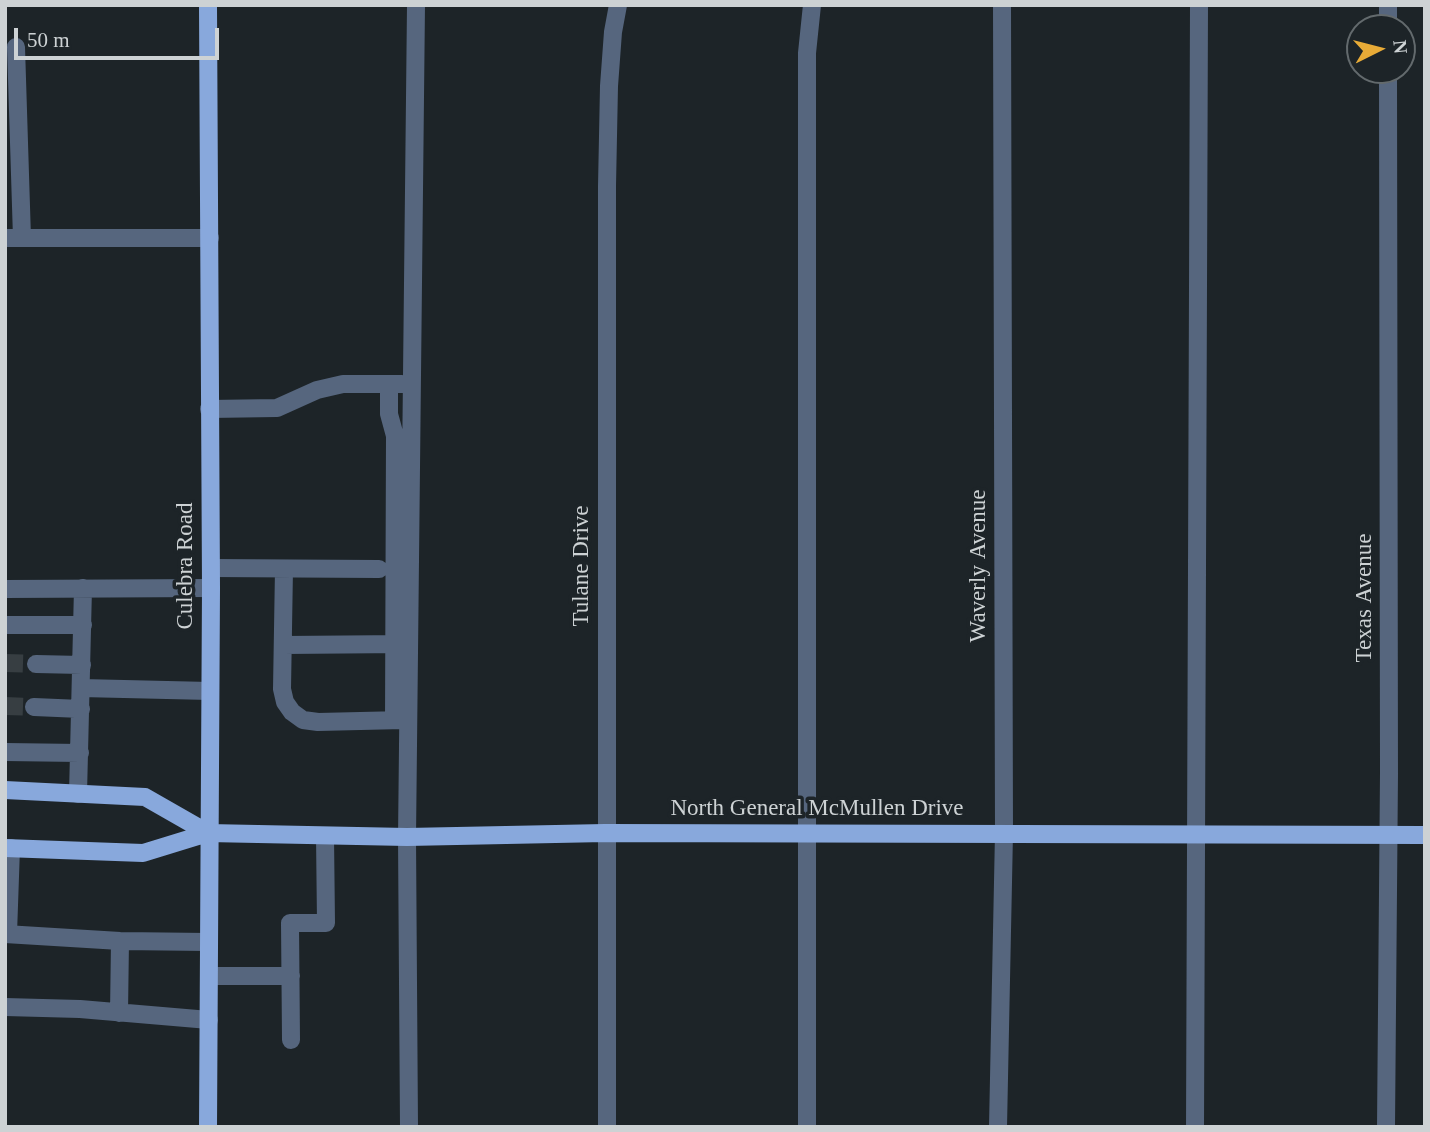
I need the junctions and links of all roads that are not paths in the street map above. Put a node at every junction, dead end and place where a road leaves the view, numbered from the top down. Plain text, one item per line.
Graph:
1 (208, 5) edge
2 (416, 5) edge
3 (618, 5) edge
4 (812, 5) edge
5 (1002, 5) edge
6 (1199, 5) edge
7 (16, 47) dead end
8 (1388, 84) edge
9 (14, 237) edge
10 (210, 238) junction
11 (389, 384) junction
12 (412, 384) junction
13 (209, 409) junction
14 (211, 568) junction
15 (284, 569) junction
16 (379, 569) dead end
17 (83, 588) junction
18 (5, 589) edge
19 (211, 589) junction
20 (5, 625) edge
21 (83, 625) junction
22 (402, 644) junction
23 (283, 645) junction
24 (36, 664) tunnel mouth
25 (82, 665) junction
26 (81, 688) junction
27 (210, 691) junction
28 (34, 707) tunnel mouth
29 (81, 709) junction
30 (401, 720) junction
31 (5, 752) edge
32 (80, 753) junction
33 (5, 790) edge
34 (78, 794) junction
35 (208, 833) junction
36 (605, 833) junction
37 (806, 833) junction
38 (1004, 833) junction
39 (1197, 833) junction
40 (325, 835) junction
41 (1389, 835) junction
42 (1425, 835) edge
43 (407, 837) junction
44 (8, 848) edge
45 (6, 934) edge
46 (120, 941) junction
47 (208, 942) junction
48 (209, 976) junction
49 (291, 976) junction
50 (5, 1007) edge
51 (119, 1013) junction
52 (209, 1020) junction
53 (291, 1040) dead end
54 (208, 1127) edge
55 (409, 1127) edge
56 (607, 1127) edge
57 (807, 1127) edge
58 (998, 1127) edge
59 (1195, 1127) edge
60 (1386, 1127) edge

1 - 10 main road, Culebra Road
2 - 12 street
3 - 36 street, Tulane Drive
4 - 37 street
5 - 38 street, Waverly Avenue
6 - 39 street
7 - 9 street
8 - 41 street, Texas Avenue
9 - 10 street
10 - 13 main road, Culebra Road
11 - 12 street
11 - 13 street
11 - 22 street
12 - 22 street
13 - 14 main road, Culebra Road
14 - 15 street
14 - 19 main road, Culebra Road
15 - 16 street
15 - 23 street
17 - 18 street
17 - 19 street
17 - 21 street
19 - 27 main road, Culebra Road
20 - 21 street
21 - 25 street
22 - 23 street
22 - 30 street
23 - 30 street
24 - 25 street
25 - 26 street
26 - 27 street
26 - 29 street
27 - 35 main road, Culebra Road
28 - 29 street
29 - 32 street
30 - 43 street
31 - 32 street
32 - 34 street
33 - 34 main road, North General McMullen Drive
34 - 35 main road, North General McMullen Drive
35 - 40 main road, North General McMullen Drive
35 - 44 main road, North General McMullen Drive
35 - 47 main road, Culebra Road
36 - 37 main road, North General McMullen Drive
36 - 43 main road, North General McMullen Drive
36 - 56 street, Tulane Drive
37 - 38 main road, North General McMullen Drive
37 - 57 street
38 - 39 main road, North General McMullen Drive
38 - 58 street, Waverly Avenue
39 - 41 main road, North General McMullen Drive
39 - 59 street
40 - 43 main road, North General McMullen Drive
40 - 49 street
41 - 42 main road, North General McMullen Drive
41 - 60 street, Texas Avenue
43 - 55 street
44 - 45 street
45 - 46 street
46 - 47 street
46 - 51 street
47 - 48 main road, Culebra Road
48 - 49 street
48 - 52 main road, Culebra Road
49 - 53 street
50 - 51 street
51 - 52 street
52 - 54 main road, Culebra Road

